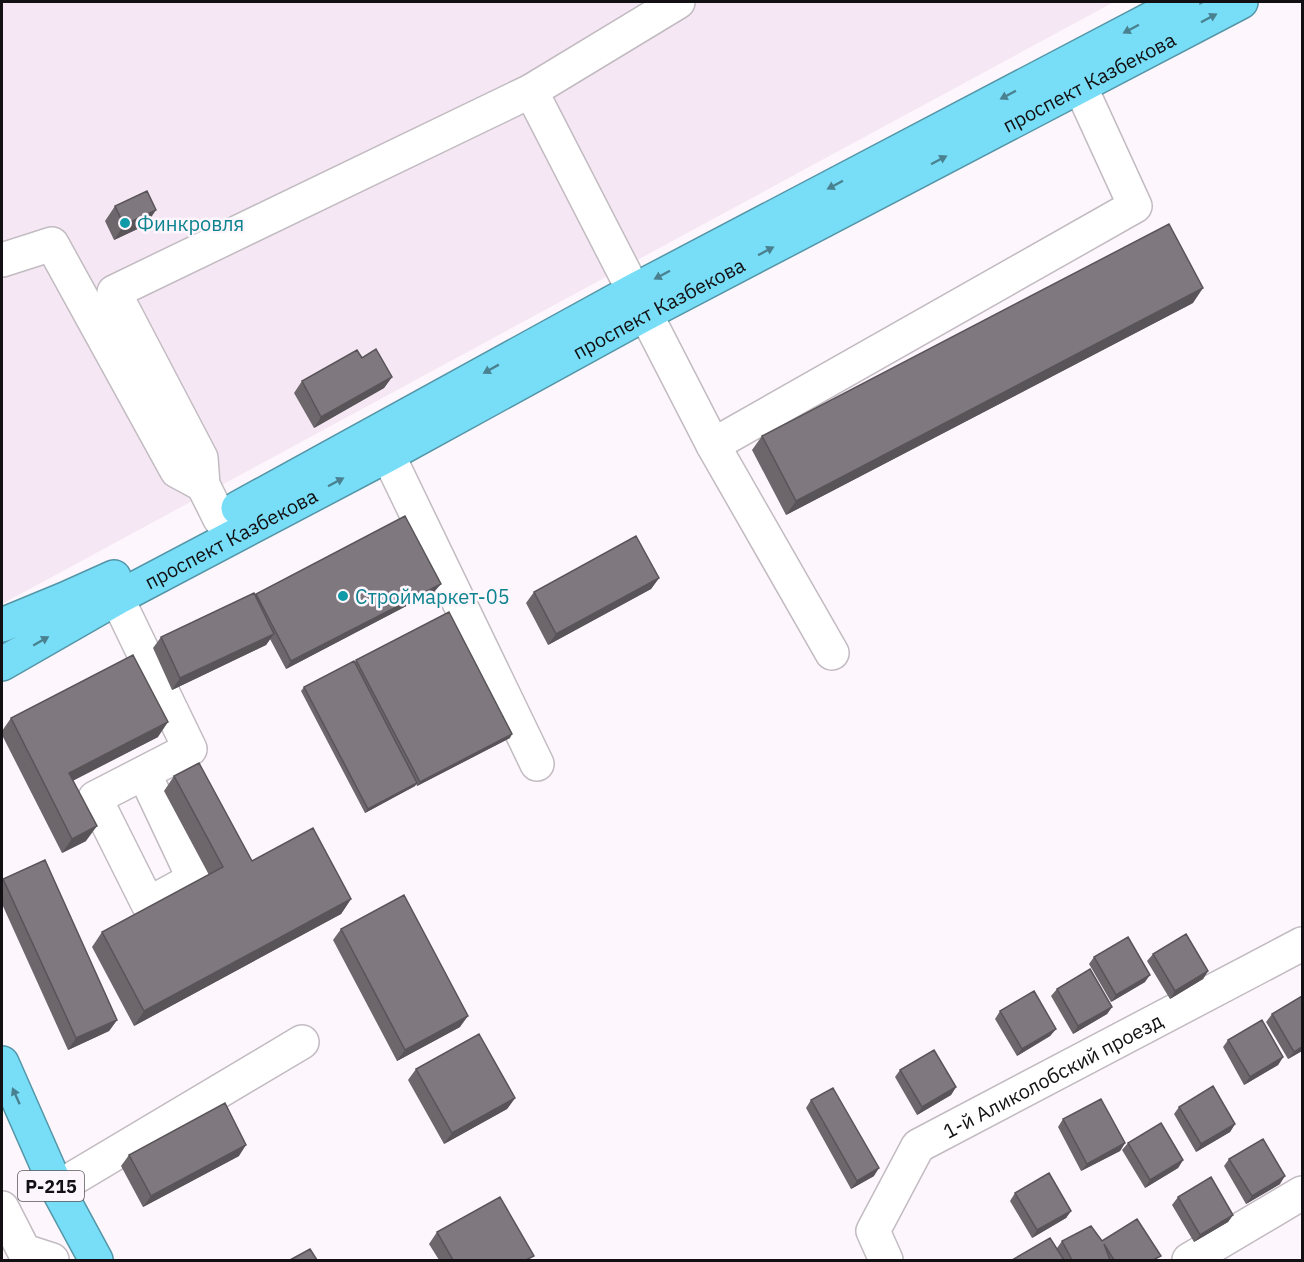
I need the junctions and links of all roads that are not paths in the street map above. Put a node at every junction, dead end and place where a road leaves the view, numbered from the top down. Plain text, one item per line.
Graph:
1 (678, 2) edge
2 (1183, 2) edge
3 (1241, 2) edge
4 (1080, 86) junction
5 (531, 91) junction
6 (2, 260) edge
7 (639, 302) junction
8 (713, 445) junction
9 (388, 455) junction
10 (203, 485) junction
11 (220, 519) junction
12 (117, 598) junction
13 (73, 609) junction
14 (2, 625) edge
15 (832, 653) dead end
16 (2, 664) edge
17 (537, 764) dead end
18 (144, 773) dead end
19 (1302, 944) edge
20 (303, 1042) dead end
21 (2, 1063) edge
22 (2, 1117) edge
23 (57, 1188) junction
24 (1302, 1193) edge
25 (2, 1208) edge
26 (52, 1260) edge
27 (94, 1260) edge
28 (886, 1260) edge
29 (1189, 1260) edge

1 - 5 lane
2 -> 7 highway, проспект Казбекова
4 -> 3 highway, проспект Казбекова
7 -> 4 highway, проспект Казбекова
4 - 8 lane
5 - 7 lane
5 - 10 lane
6 - 10 lane
7 - 8 lane
7 - 9 highway, проспект Казбекова
7 -> 11 highway, проспект Казбекова
8 - 15 lane
12 -> 9 highway, проспект Казбекова
9 - 17 lane
10 - 11 lane
11 - 13 highway, проспект Казбекова
12 - 13 highway, проспект Казбекова
12 - 18 lane
13 - 14 highway
16 -> 13 highway
19 - 28 lane, 1-й Аликолобский проезд
20 - 23 lane
23 -> 21 highway
22 - 27 highway, P-215
23 - 27 highway, P-215
24 - 29 lane
25 - 26 lane

